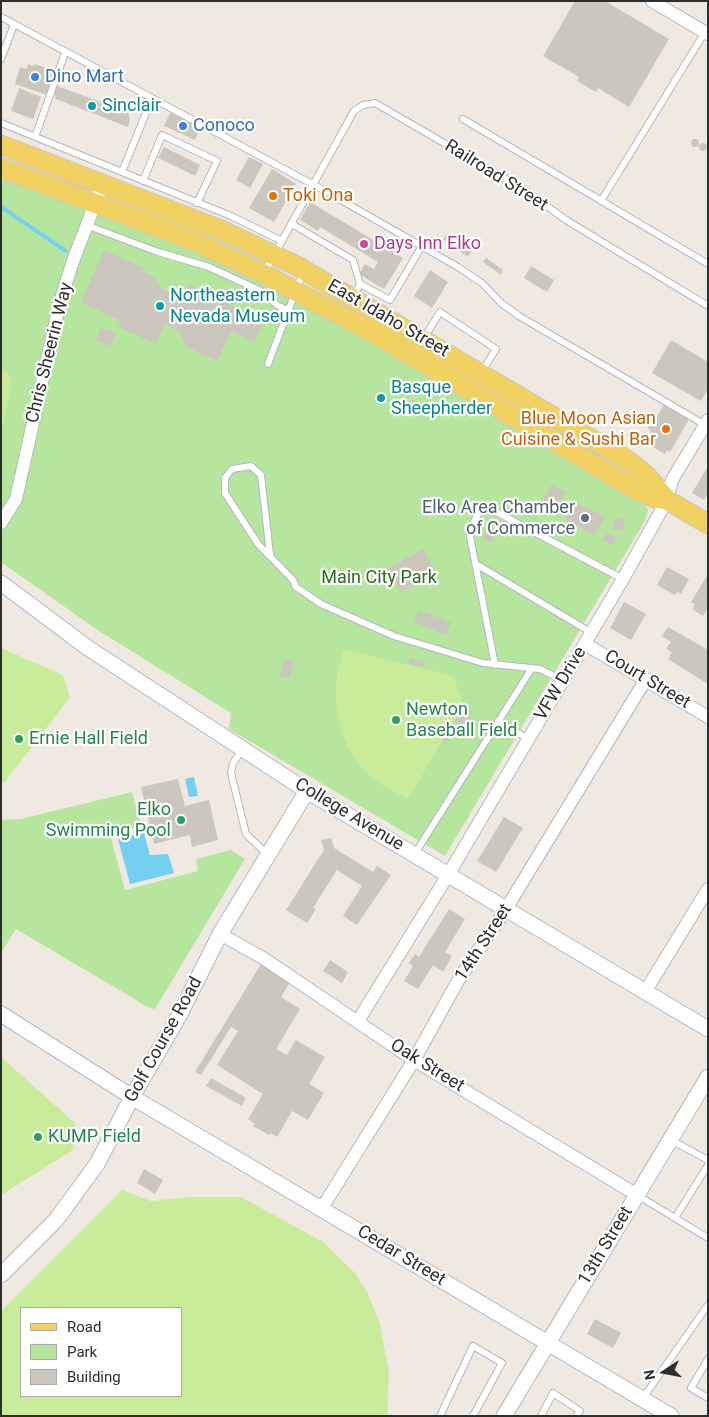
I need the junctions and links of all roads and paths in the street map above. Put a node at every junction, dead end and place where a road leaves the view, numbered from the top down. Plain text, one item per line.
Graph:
1 (652, 1) edge
2 (1, 17) edge
3 (14, 25) junction
4 (707, 31) edge
5 (65, 53) junction
6 (1, 59) edge
7 (152, 98) junction
8 (463, 119) dead end
9 (1, 123) edge
10 (35, 137) junction
11 (1, 145) edge
12 (1, 168) edge
13 (122, 172) junction
14 (143, 181) junction
15 (102, 183) junction
16 (315, 185) junction
17 (601, 201) junction
18 (95, 202) junction
19 (197, 202) junction
20 (292, 224) junction
21 (86, 225) junction
22 (422, 246) junction
23 (278, 248) junction
24 (708, 264) edge
25 (304, 270) junction
26 (264, 274) junction
27 (296, 291) junction
28 (356, 291) junction
29 (708, 306) edge
30 (288, 311) junction
31 (422, 339) junction
32 (413, 357) junction
33 (268, 364) dead end
34 (475, 383) junction
35 (707, 424) edge
36 (668, 500) junction
37 (1, 522) edge
38 (708, 524) edge
39 (270, 554) junction
40 (476, 564) junction
41 (623, 579) junction
42 (1, 583) edge
43 (588, 639) junction
44 (495, 665) junction
45 (532, 668) junction
46 (646, 679) junction
47 (562, 680) junction
48 (708, 717) edge
49 (498, 721) junction
50 (528, 739) junction
51 (243, 749) junction
52 (306, 791) junction
53 (268, 855) junction
54 (414, 855) junction
55 (448, 875) junction
56 (708, 889) edge
57 (506, 910) junction
58 (220, 934) junction
59 (645, 992) junction
60 (1, 1014) edge
61 (358, 1020) junction
62 (708, 1029) edge
63 (414, 1060) junction
64 (708, 1077) edge
65 (132, 1097) junction
66 (671, 1140) junction
67 (708, 1160) edge
68 (708, 1165) edge
69 (637, 1195) junction
70 (322, 1208) junction
71 (676, 1218) junction
72 (708, 1238) edge
73 (1, 1275) edge
74 (708, 1304) edge
75 (548, 1344) junction
76 (708, 1359) edge
77 (708, 1398) edge
78 (642, 1399) junction
79 (440, 1416) edge
80 (473, 1416) edge
81 (504, 1416) edge
82 (541, 1416) edge
83 (577, 1416) edge
84 (671, 1416) edge

1 - 4 street
2 - 3 lane
3 - 5 lane
3 - 6 lane
4 - 17 lane
5 - 7 lane
5 - 10 lane
7 - 13 lane
7 - 16 lane
8 - 17 lane
9 - 10 lane
10 - 13 lane
11 - 15 main road, East Idaho Street
12 - 18 main road, East Idaho Street
13 - 14 lane
14 - 19 lane
14 - 19 lane
15 - 18 street, Chris Sheerin Way
15 - 23 main road, East Idaho Street
16 - 20 lane, Railroad Street
16 - 22 lane
16 - 29 lane, Railroad Street
17 - 24 lane
18 - 21 street, Chris Sheerin Way
18 - 26 main road, East Idaho Street
19 - 23 lane
20 - 23 lane, Railroad Street
20 - 28 lane
21 - 30 lane
21 - 37 street, Chris Sheerin Way
22 - 28 lane
22 - 35 lane
23 - 25 main road, East Idaho Street
23 - 26 lane, Railroad Street
25 - 27 lane
25 - 28 main road, East Idaho Street
26 - 27 main road, East Idaho Street
27 - 30 lane
27 - 32 main road, East Idaho Street
28 - 31 main road, East Idaho Street
30 - 33 lane
31 - 32 lane
31 - 34 main road, East Idaho Street
31 - 34 lane
32 - 34 main road, East Idaho Street
34 - 36 main road, East Idaho Street
35 - 36 street, VFW Drive
36 - 38 main road, East Idaho Street
36 - 41 street, VFW Drive
39 - 39 lane
39 - 44 lane
40 - 41 lane
40 - 43 lane
40 - 44 lane
41 - 43 street, VFW Drive
42 - 51 street, College Avenue
43 - 46 street, Court Street
43 - 47 street, VFW Drive
44 - 45 lane
45 - 47 lane
45 - 49 lane
46 - 48 street, Court Street
46 - 57 street, 14th Street
47 - 50 street, VFW Drive
49 - 50 lane
49 - 54 lane
50 - 55 street, VFW Drive
51 - 52 street, College Avenue
51 - 53 lane
52 - 53 street, Golf Course Road
52 - 54 street, College Avenue
53 - 58 street, Golf Course Road
54 - 55 street, College Avenue
55 - 57 street, College Avenue
55 - 61 street, VFW Drive
56 - 59 street
57 - 59 street, College Avenue
57 - 63 street, 14th Street
58 - 61 street, Oak Street
58 - 65 street, Golf Course Road
59 - 62 street, College Avenue
60 - 65 street, Cedar Street
61 - 63 street, Oak Street
63 - 69 street, Oak Street
63 - 70 street, 14th Street
64 - 66 street, 13th Street
65 - 70 street, Cedar Street
65 - 73 street, Golf Course Road
66 - 67 lane
66 - 69 street, 13th Street
68 - 71 lane
69 - 71 lane
69 - 75 street, 13th Street
70 - 75 street, Cedar Street
71 - 72 lane
74 - 78 lane
75 - 78 street, Cedar Street
75 - 81 street, 13th Street
76 - 77 lane
78 - 84 street, Cedar Street
79 - 80 lane
82 - 83 lane

